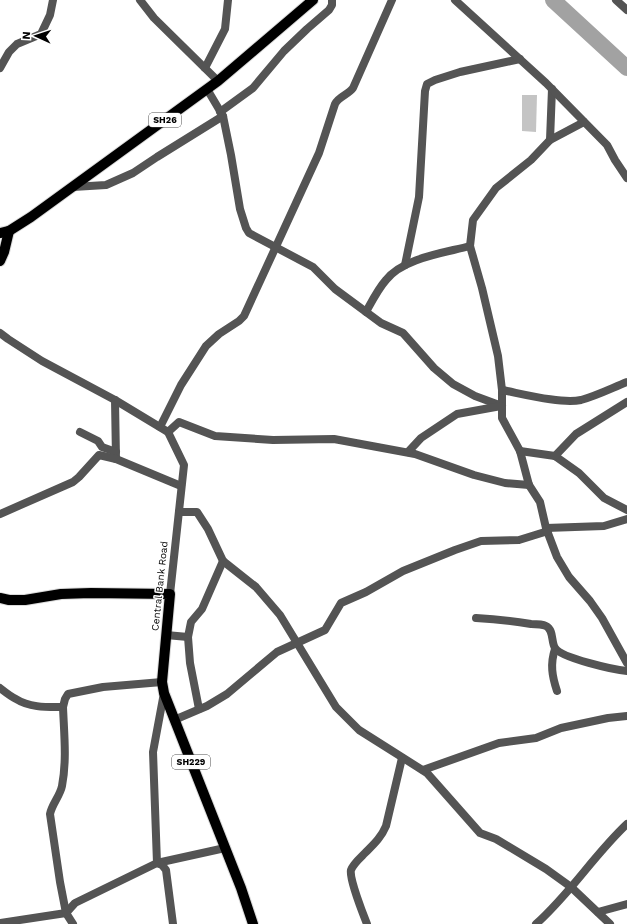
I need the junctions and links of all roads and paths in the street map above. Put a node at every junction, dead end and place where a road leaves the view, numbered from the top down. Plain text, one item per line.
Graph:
1 (53, 0) edge
2 (140, 0) edge
3 (228, 0) edge
4 (313, 0) edge
5 (332, 0) edge
6 (392, 0) edge
7 (455, 0) edge
8 (616, 0) edge
9 (627, 10) edge
10 (520, 59) junction
11 (0, 68) edge
12 (205, 68) junction
13 (218, 81) junction
14 (207, 89) junction
15 (552, 89) junction
16 (222, 114) junction
17 (584, 122) junction
18 (550, 140) junction
19 (627, 178) edge
20 (73, 187) junction
21 (5, 232) edge
22 (470, 246) junction
23 (277, 247) junction
24 (0, 261) edge
25 (405, 265) junction
26 (366, 312) junction
27 (0, 333) edge
28 (627, 382) edge
29 (502, 390) junction
30 (115, 400) junction
31 (627, 402) edge
32 (502, 406) junction
33 (160, 427) junction
34 (80, 432) dead end
35 (168, 432) junction
36 (520, 451) junction
37 (408, 452) junction
38 (116, 455) junction
39 (555, 456) junction
40 (529, 485) junction
41 (181, 486) junction
42 (627, 510) edge
43 (179, 512) junction
44 (0, 514) edge
45 (627, 519) edge
46 (547, 529) junction
47 (223, 561) junction
48 (170, 594) junction
49 (0, 598) edge
50 (476, 618) dead end
51 (166, 635) junction
52 (188, 637) junction
53 (297, 643) junction
54 (555, 649) junction
55 (627, 663) edge
56 (627, 671) edge
57 (162, 682) junction
58 (0, 688) edge
59 (557, 691) dead end
60 (164, 693) junction
61 (63, 707) junction
62 (199, 709) junction
63 (627, 716) edge
64 (174, 720) junction
65 (402, 758) junction
66 (423, 770) junction
67 (627, 824) edge
68 (225, 848) junction
69 (157, 863) junction
70 (571, 887) junction
71 (627, 904) edge
72 (598, 912) junction
73 (66, 913) junction
74 (0, 923) edge
75 (73, 924) edge
76 (173, 924) edge
77 (253, 924) edge
78 (367, 924) edge
79 (536, 924) edge
80 (610, 924) edge

1 - 11 street
2 - 12 street
3 - 12 street
4 - 13 main road, SH26
5 - 16 street
6 - 23 street
7 - 10 street
8 - 9 street
10 - 15 street
10 - 25 street
12 - 13 street
13 - 14 main road, SH26
14 - 16 street
14 - 20 main road, SH26
15 - 17 street
15 - 18 street
16 - 20 street
16 - 23 street
17 - 18 street
17 - 19 street
18 - 22 street
20 - 21 main road, SH26
21 - 24 main road, SH26
22 - 25 street
22 - 29 street
23 - 26 street
23 - 33 street
25 - 26 street
26 - 32 street
27 - 30 street
28 - 29 street
29 - 32 street
30 - 33 street
30 - 38 street
31 - 39 street
32 - 36 street
32 - 37 street
33 - 35 street
34 - 38 street
35 - 37 street
35 - 41 street, Central Bank Road
36 - 39 street
36 - 40 street
37 - 40 street
38 - 41 street
38 - 44 street
39 - 42 street
40 - 46 street
41 - 43 street, Central Bank Road
43 - 47 street
43 - 48 street, Central Bank Road
45 - 46 street
46 - 53 street
46 - 55 street
47 - 52 street
47 - 53 street
48 - 49 main road
48 - 51 main road, Central Bank Road / SH229
50 - 54 street
51 - 52 street
51 - 57 main road, Central Bank Road / SH229
52 - 62 street
53 - 62 street
53 - 65 street
54 - 56 street
54 - 59 street
57 - 60 main road, Central Bank Road / SH229
57 - 61 street
58 - 61 street
60 - 64 main road, Central Bank Road / SH229
60 - 69 street
61 - 73 street
62 - 64 street
63 - 66 street
64 - 68 main road, Central Bank Road / SH229
65 - 66 street
65 - 78 street
66 - 70 street
67 - 70 street
68 - 69 street
68 - 77 main road, Central Bank Road / SH229
69 - 73 street
69 - 76 street
70 - 72 street
70 - 79 street
71 - 72 street
72 - 80 street
73 - 74 street
73 - 75 street

